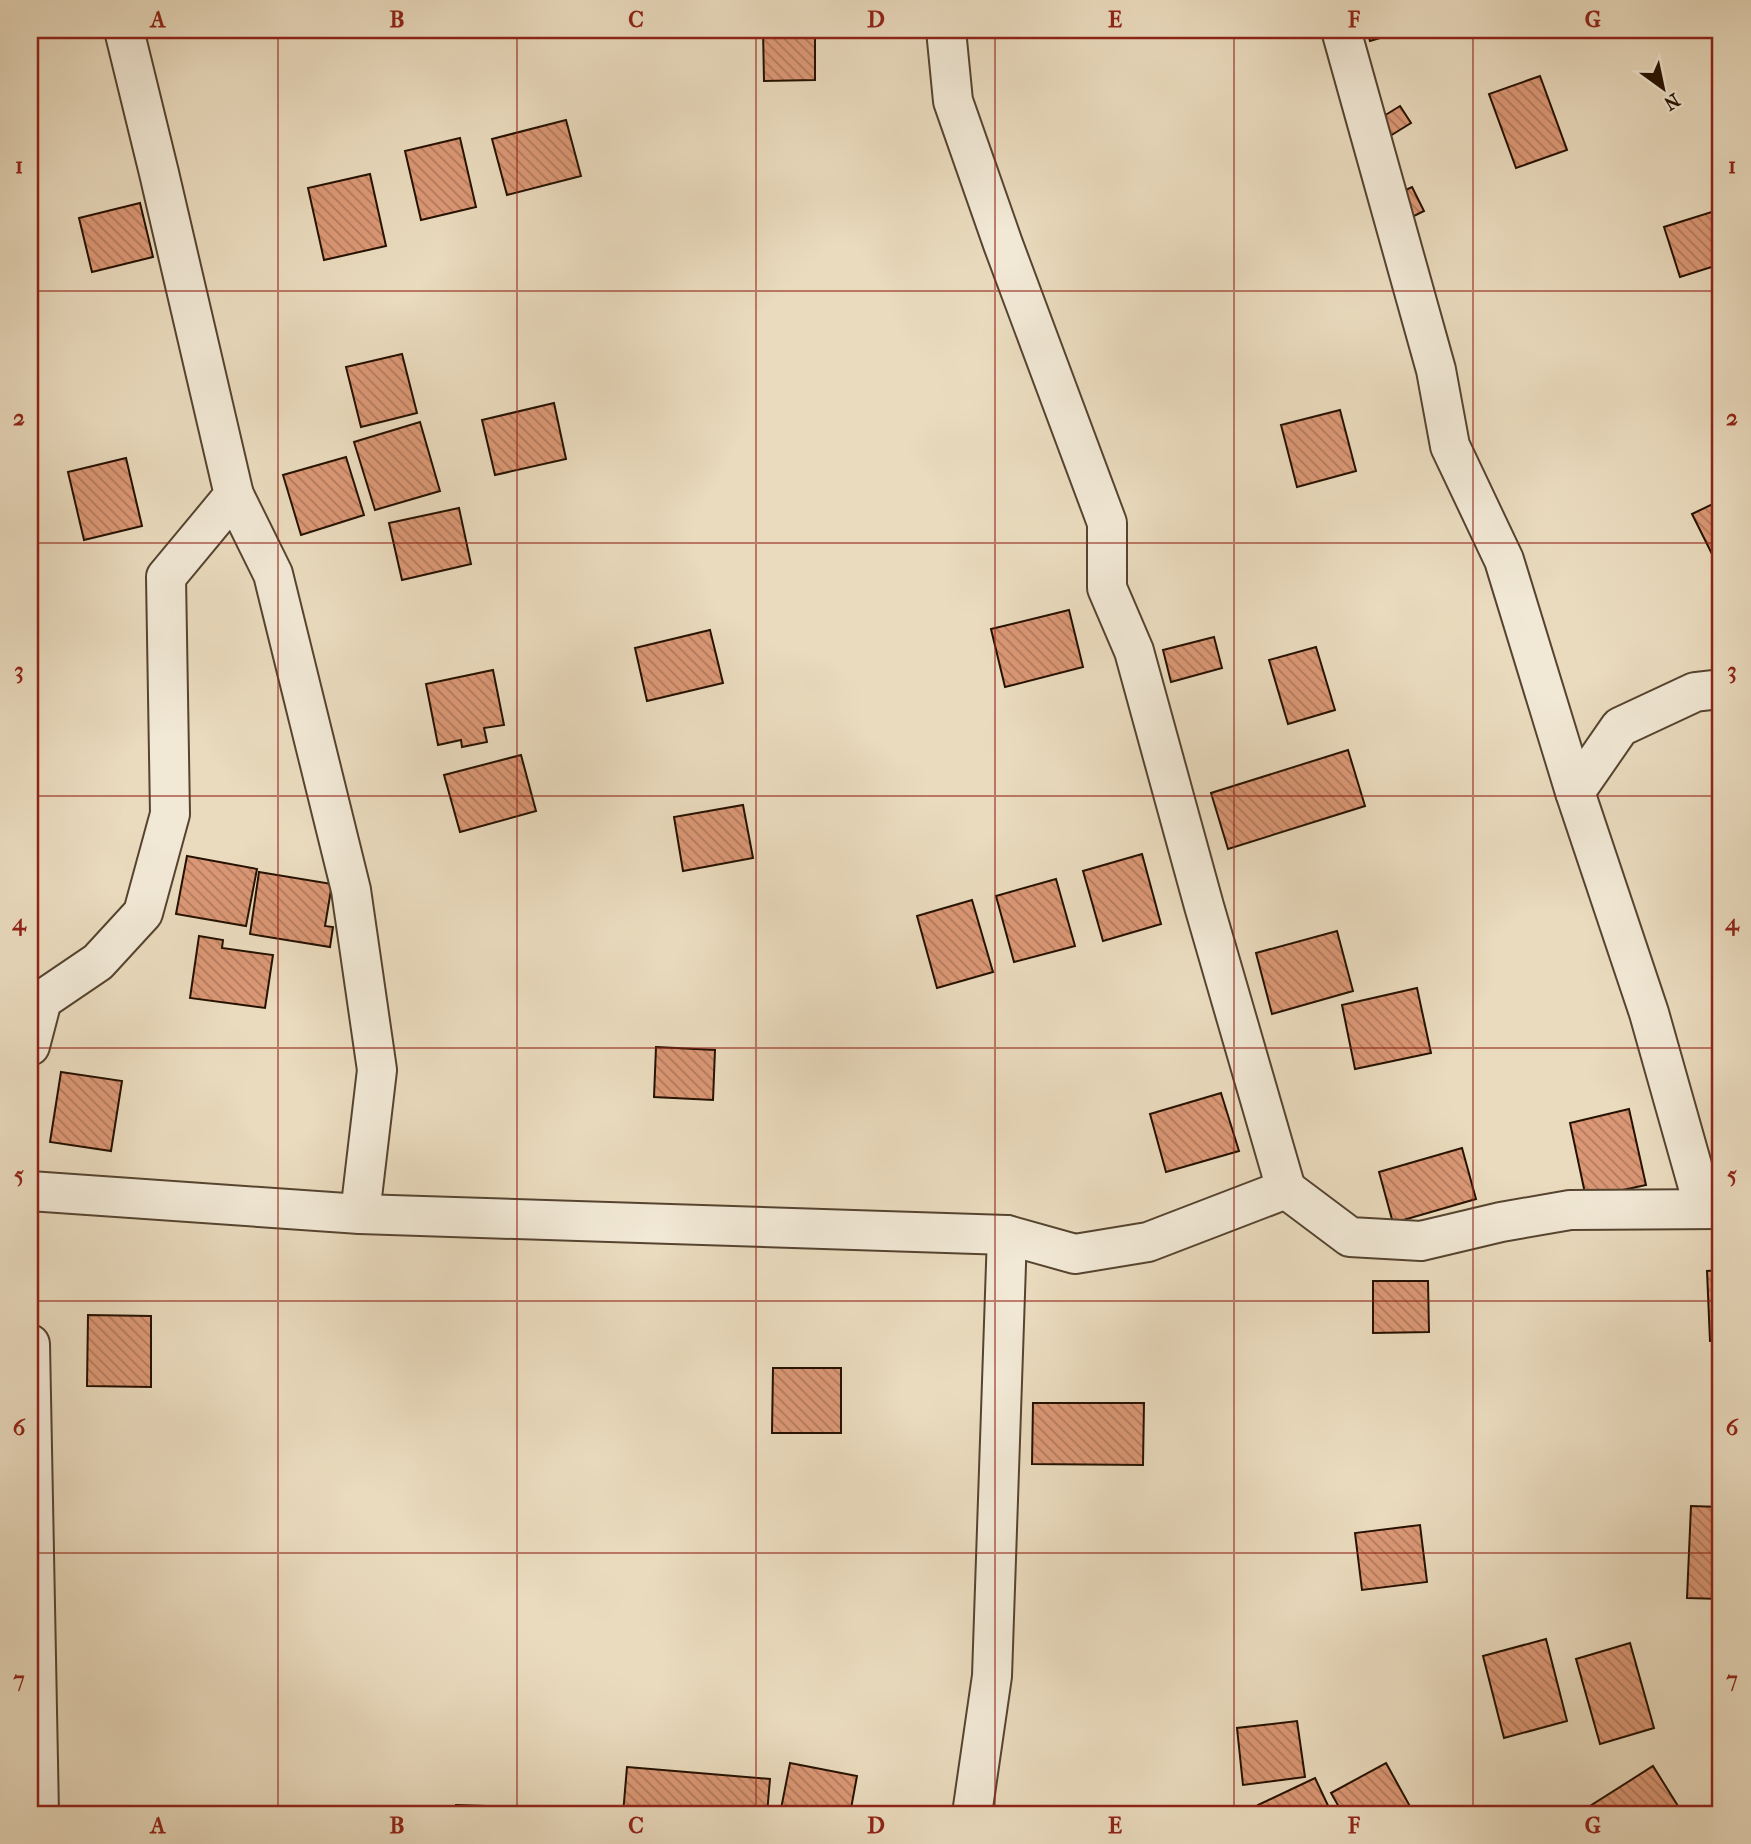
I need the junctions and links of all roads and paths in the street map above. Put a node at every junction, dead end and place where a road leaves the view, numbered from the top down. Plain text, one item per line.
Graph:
1 (124, 30) edge
2 (946, 30) edge
3 (1340, 30) edge
4 (234, 495) junction
5 (1721, 690) edge
6 (1575, 792) junction
7 (30, 1046) edge
8 (1286, 1189) junction
9 (30, 1191) edge
10 (1713, 1209) edge
11 (360, 1214) junction
12 (1007, 1234) junction
13 (30, 1344) edge
14 (39, 1814) edge
15 (972, 1814) edge

1 - 4 street
2 - 8 street
3 - 6 street
4 - 7 street
4 - 11 street
5 - 6 street
6 - 10 street
8 - 10 street
8 - 12 street
9 - 11 street
11 - 12 street
12 - 15 street
13 - 14 street

